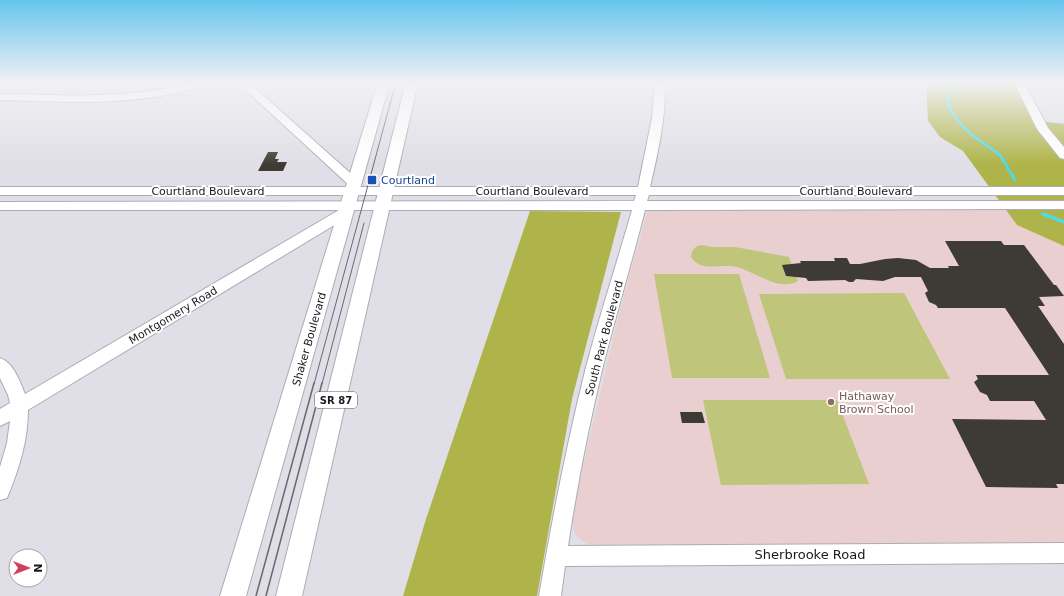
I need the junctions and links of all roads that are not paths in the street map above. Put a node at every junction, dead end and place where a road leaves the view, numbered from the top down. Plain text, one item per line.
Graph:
1 (268, 110) edge
2 (376, 110) edge
3 (405, 110) edge
4 (660, 110) edge
5 (1034, 110) edge
6 (1064, 155) edge
7 (298, 191) junction
8 (850, 191) junction
9 (1064, 191) edge
10 (0, 192) edge
11 (350, 198) junction
12 (384, 198) junction
13 (642, 198) junction
14 (292, 205) junction
15 (857, 205) junction
16 (1064, 205) edge
17 (0, 206) edge
18 (0, 365) edge
19 (20, 406) junction
20 (0, 418) edge
21 (0, 491) edge
22 (1064, 553) edge
23 (556, 556) junction
24 (234, 596) edge
25 (289, 596) edge
26 (550, 596) edge

1 - 11 street
2 - 11 main road, Shaker Boulevard
3 - 12 main road, SR 87
4 - 13 street, South Park Boulevard
5 - 6 street
7 - 10 street, Courtland Boulevard
7 - 11 street, Courtland Boulevard
7 - 14 street
8 - 9 street, Courtland Boulevard
8 - 13 street, Courtland Boulevard
8 - 15 street
11 - 12 street, Courtland Boulevard
11 - 14 street, Courtland Boulevard
11 - 19 street, Montgomery Road
11 - 24 main road, Shaker Boulevard
12 - 13 street, Courtland Boulevard
12 - 25 main road, SR 87
13 - 15 street, Courtland Boulevard
13 - 23 street, South Park Boulevard
14 - 17 street, Courtland Boulevard
15 - 16 street, Courtland Boulevard
18 - 19 street
19 - 20 street, Montgomery Road
19 - 21 street
22 - 23 street, Sherbrooke Road
23 - 26 street, South Park Boulevard

